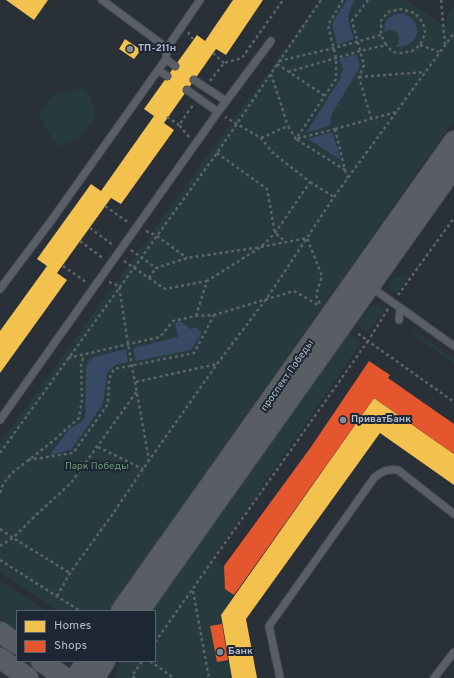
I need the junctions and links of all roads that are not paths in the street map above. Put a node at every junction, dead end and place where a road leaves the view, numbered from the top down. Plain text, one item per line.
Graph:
1 (102, 0) edge
2 (200, 0) edge
3 (271, 41) dead end
4 (167, 48) junction
5 (166, 60) junction
6 (175, 66) dead end
7 (158, 70) junction
8 (168, 76) dead end
9 (194, 80) dead end
10 (187, 90) dead end
11 (226, 101) junction
12 (218, 112) junction
13 (454, 142) edge
14 (453, 170) edge
15 (369, 286) junction
16 (0, 289) edge
17 (400, 308) junction
18 (399, 320) dead end
19 (454, 346) edge
20 (0, 420) edge
21 (454, 514) edge
22 (122, 610) edge
23 (140, 610) edge
24 (0, 632) edge
25 (16, 643) edge
26 (454, 652) edge
27 (0, 658) edge
28 (42, 662) edge
29 (86, 662) edge
30 (104, 662) edge
31 (28, 678) edge
32 (65, 678) edge
33 (76, 678) edge
34 (94, 678) edge
35 (280, 678) edge
36 (434, 678) edge

1 - 4 lane
2 - 4 lane
3 - 11 lane
4 - 5 lane
5 - 6 lane
5 - 7 lane
7 - 8 lane
7 - 16 lane
9 - 11 lane
10 - 12 lane
11 - 12 lane
12 - 20 lane
13 - 22 main road, проспект Победы
14 - 15 main road, проспект Победы
15 - 17 lane
15 - 23 main road, проспект Победы
17 - 18 lane
17 - 19 lane
21 - 35 lane
24 - 25 main road
26 - 36 lane
27 - 31 main road
28 - 32 main road
29 - 33 main road
30 - 34 main road

